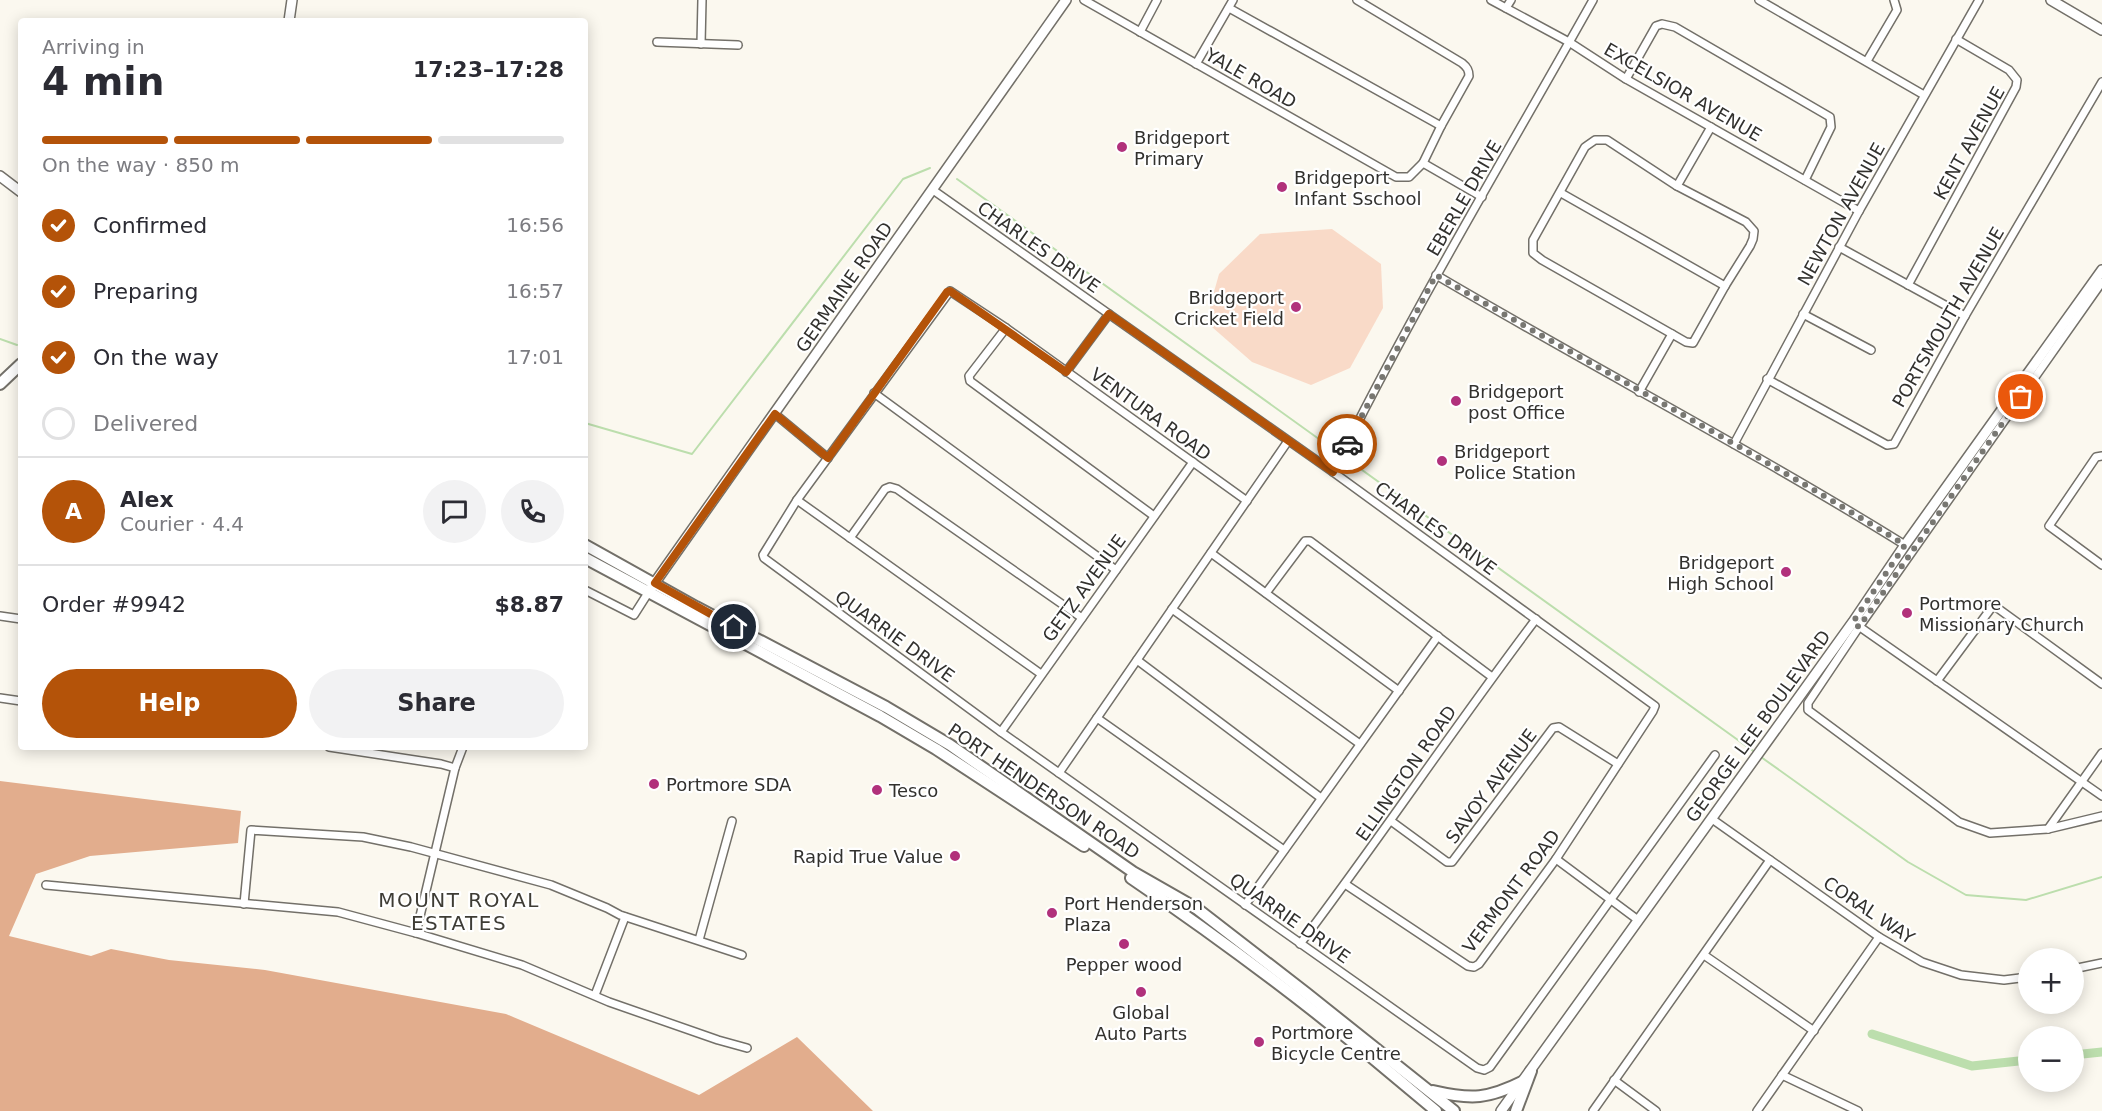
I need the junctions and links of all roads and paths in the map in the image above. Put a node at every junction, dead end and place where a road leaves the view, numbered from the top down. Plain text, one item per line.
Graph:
1 (292, 0) edge
2 (702, 0) edge
3 (1066, 0) edge
4 (1084, 0) edge
5 (1157, 0) edge
6 (1233, 0) edge
7 (1357, 0) edge
8 (1491, 0) edge
9 (1511, 0) edge
10 (1593, 0) edge
11 (1758, 0) edge
12 (1894, 0) edge
13 (1979, 0) edge
14 (2051, 0) edge
15 (1229, 8) junction
16 (1506, 8) junction
17 (289, 18) edge
18 (2102, 30) edge
19 (1140, 32) junction
20 (1956, 39) junction
21 (657, 42) dead end
22 (1569, 42) junction
23 (701, 44) junction
24 (738, 45) dead end
25 (1867, 62) junction
26 (1196, 64) junction
27 (1626, 79) junction
28 (2102, 82) edge
29 (1924, 95) junction
30 (1440, 126) junction
31 (1711, 127) junction
32 (1423, 163) junction
33 (0, 176) edge
34 (1805, 180) junction
35 (1677, 186) junction
36 (18, 190) edge
37 (933, 190) junction
38 (1561, 193) junction
39 (1482, 197) junction
40 (1859, 211) junction
41 (1839, 247) junction
42 (2102, 270) edge
43 (1436, 275) junction
44 (2102, 282) edge
45 (1908, 285) junction
46 (1725, 286) junction
47 (1109, 314) junction
48 (1803, 314) junction
49 (1965, 316) junction
50 (1006, 328) junction
51 (1672, 334) junction
52 (1871, 350) dead end
53 (18, 367) edge
54 (1066, 372) junction
55 (18, 374) edge
56 (1767, 379) junction
57 (0, 385) edge
58 (1639, 392) junction
59 (874, 393) junction
60 (775, 414) junction
61 (1288, 441) junction
62 (1734, 444) junction
63 (2102, 456) edge
64 (828, 458) junction
65 (1193, 462) junction
66 (1333, 472) junction
67 (797, 500) junction
68 (1247, 501) junction
69 (1154, 516) junction
70 (850, 538) junction
71 (1905, 545) junction
72 (588, 547) edge
73 (1211, 553) junction
74 (588, 560) edge
75 (2102, 565) edge
76 (1116, 570) junction
77 (655, 583) junction
78 (588, 592) edge
79 (648, 593) junction
80 (1266, 593) junction
81 (1172, 609) junction
82 (0, 616) edge
83 (1082, 618) junction
84 (18, 619) edge
85 (1536, 619) junction
86 (1856, 624) junction
87 (1437, 636) junction
88 (1137, 660) junction
89 (1041, 674) junction
90 (1492, 677) junction
91 (1937, 681) junction
92 (2102, 684) edge
93 (1399, 691) junction
94 (0, 698) edge
95 (18, 701) edge
96 (1654, 706) joint
97 (1097, 718) junction
98 (1000, 732) junction
99 (1360, 744) junction
100 (349, 750) edge
101 (462, 750) edge
102 (2102, 753) edge
103 (1714, 755) dead end
104 (1618, 764) junction
105 (455, 768) junction
106 (1059, 773) junction
107 (2082, 781) junction
108 (2102, 796) edge
109 (1321, 798) junction
110 (2102, 816) edge
111 (1712, 819) junction
112 (732, 821) dead end
113 (1391, 821) junction
114 (2048, 829) junction
115 (1284, 850) junction
116 (435, 853) junction
117 (1556, 859) junction
118 (1770, 860) junction
119 (1345, 884) junction
120 (46, 885) dead end
121 (1610, 899) junction
122 (244, 904) junction
123 (1245, 905) junction
124 (625, 917) junction
125 (1638, 920) junction
126 (416, 933) junction
127 (1879, 937) junction
128 (699, 940) junction
129 (1300, 944) junction
130 (742, 955) dead end
131 (1704, 955) junction
132 (2102, 963) edge
133 (2084, 967) edge
134 (2018, 978) edge
135 (595, 995) junction
136 (1814, 1031) junction
137 (747, 1048) dead end
138 (1782, 1075) junction
139 (1528, 1076) junction
140 (1614, 1080) junction
141 (1430, 1090) junction
142 (1436, 1111) edge
143 (1454, 1111) edge
144 (1501, 1111) edge
145 (1516, 1111) edge
146 (1593, 1111) edge
147 (1656, 1111) edge
148 (1757, 1111) edge
149 (1858, 1111) edge

1 - 17 main road
2 - 23 street
3 - 37 main road, GERMAINE ROAD
4 - 19 street, YALE ROAD
5 - 19 street
6 - 15 street
7 - 30 street
8 - 16 street, EXCELSIOR AVENUE
9 - 16 street
10 - 22 street, EBERLE DRIVE
11 - 25 street
12 - 25 street
13 - 20 street, NEWTON AVENUE
14 - 18 main road
15 - 26 street
15 - 30 street
16 - 22 street, EXCELSIOR AVENUE
19 - 26 street, YALE ROAD
20 - 29 street, NEWTON AVENUE
20 - 45 street, KENT AVENUE
21 - 23 street
22 - 27 street, EXCELSIOR AVENUE
22 - 39 street, EBERLE DRIVE
23 - 24 street
25 - 29 street
26 - 32 street, YALE ROAD
27 - 31 street, EXCELSIOR AVENUE
27 - 34 street
28 - 49 street, PORTSMOUTH AVENUE
29 - 40 street, NEWTON AVENUE
30 - 32 street
31 - 34 street, EXCELSIOR AVENUE
31 - 35 street
32 - 39 street
33 - 36 main road
34 - 40 street, EXCELSIOR AVENUE
35 - 38 street
35 - 46 street
37 - 47 street, CHARLES DRIVE
37 - 60 main road, GERMAINE ROAD
38 - 46 street
38 - 51 street
39 - 43 street, EBERLE DRIVE
40 - 41 street, NEWTON AVENUE
41 - 45 street
41 - 48 street, NEWTON AVENUE
42 - 71 main road, GEORGE LEE BOULEVARD
43 - 58 street
43 - 66 street, EBERLE DRIVE
44 - 86 street
45 - 49 street
46 - 51 street
47 - 54 street
47 - 61 street, CHARLES DRIVE
48 - 52 street
48 - 56 street, NEWTON AVENUE
49 - 56 street, PORTSMOUTH AVENUE
50 - 54 street, VENTURA ROAD
50 - 59 street, VENTURA ROAD
50 - 69 street
51 - 58 street
53 - 57 main road
54 - 65 street, VENTURA ROAD
55 - 57 main road
56 - 62 street, NEWTON AVENUE
58 - 62 street
59 - 64 street
59 - 76 street
60 - 64 street
60 - 77 main road, GERMAINE ROAD
61 - 66 street, CHARLES DRIVE
61 - 68 street
62 - 71 street
63 - 75 street
64 - 67 street
65 - 68 street, VENTURA ROAD
65 - 69 street, GETZ AVENUE
66 - 85 street, CHARLES DRIVE
67 - 70 street
67 - 98 street, QUARRIE DRIVE
68 - 73 street
69 - 76 street, GETZ AVENUE
70 - 83 street
70 - 89 street
71 - 86 main road, GEORGE LEE BOULEVARD
72 - 77 main road, PORT HENDERSON ROAD
73 - 80 street
73 - 81 street
74 - 79 main road, PORT HENDERSON ROAD
76 - 83 street, GETZ AVENUE
77 - 79 main road, GERMAINE ROAD
77 - 141 main road, PORT HENDERSON ROAD
78 - 79 street
79 - 142 main road, PORT HENDERSON ROAD
80 - 87 street
80 - 93 street
81 - 88 street
81 - 99 street
82 - 84 street
83 - 89 street, GETZ AVENUE
85 - 90 street, ELLINGTON ROAD
85 - 96 street, CHARLES DRIVE
86 - 91 street
86 - 111 main road, GEORGE LEE BOULEVARD
86 - 114 street
87 - 90 street
87 - 93 street
88 - 97 street
88 - 109 street
89 - 98 street, GETZ AVENUE
90 - 113 street, ELLINGTON ROAD
91 - 92 street
91 - 107 street
93 - 99 street
94 - 95 street
96 - 104 street, VERMONT ROAD
97 - 106 street
97 - 115 street
98 - 106 street, QUARRIE DRIVE
99 - 109 street
100 - 105 street
101 - 105 street
102 - 107 street
103 - 121 street, QUARRIE DRIVE
104 - 113 street, SAVOY AVENUE
104 - 117 street, VERMONT ROAD
105 - 116 street
106 - 123 street, QUARRIE DRIVE
107 - 108 street
107 - 114 street
109 - 115 street
110 - 114 street
111 - 118 street, CORAL WAY
111 - 125 main road, GEORGE LEE BOULEVARD
112 - 128 street
113 - 119 street, ELLINGTON ROAD
115 - 123 street
116 - 122 street
116 - 124 street
116 - 126 street
117 - 119 street, VERMONT ROAD
117 - 121 street
118 - 127 street, CORAL WAY
118 - 131 street
119 - 129 street, ELLINGTON ROAD
120 - 122 street
121 - 125 street
121 - 129 street, QUARRIE DRIVE
122 - 126 street
123 - 129 street, QUARRIE DRIVE
124 - 128 street
124 - 135 street
125 - 139 main road, GEORGE LEE BOULEVARD
126 - 135 street
127 - 134 street, CORAL WAY
127 - 136 street
128 - 130 street
131 - 136 street
131 - 140 street
132 - 133 street
135 - 137 street
136 - 138 street
138 - 148 street
138 - 149 street
139 - 141 main road
139 - 144 main road, GEORGE LEE BOULEVARD
139 - 145 main road
140 - 146 street
140 - 147 street
141 - 143 main road, PORT HENDERSON ROAD

